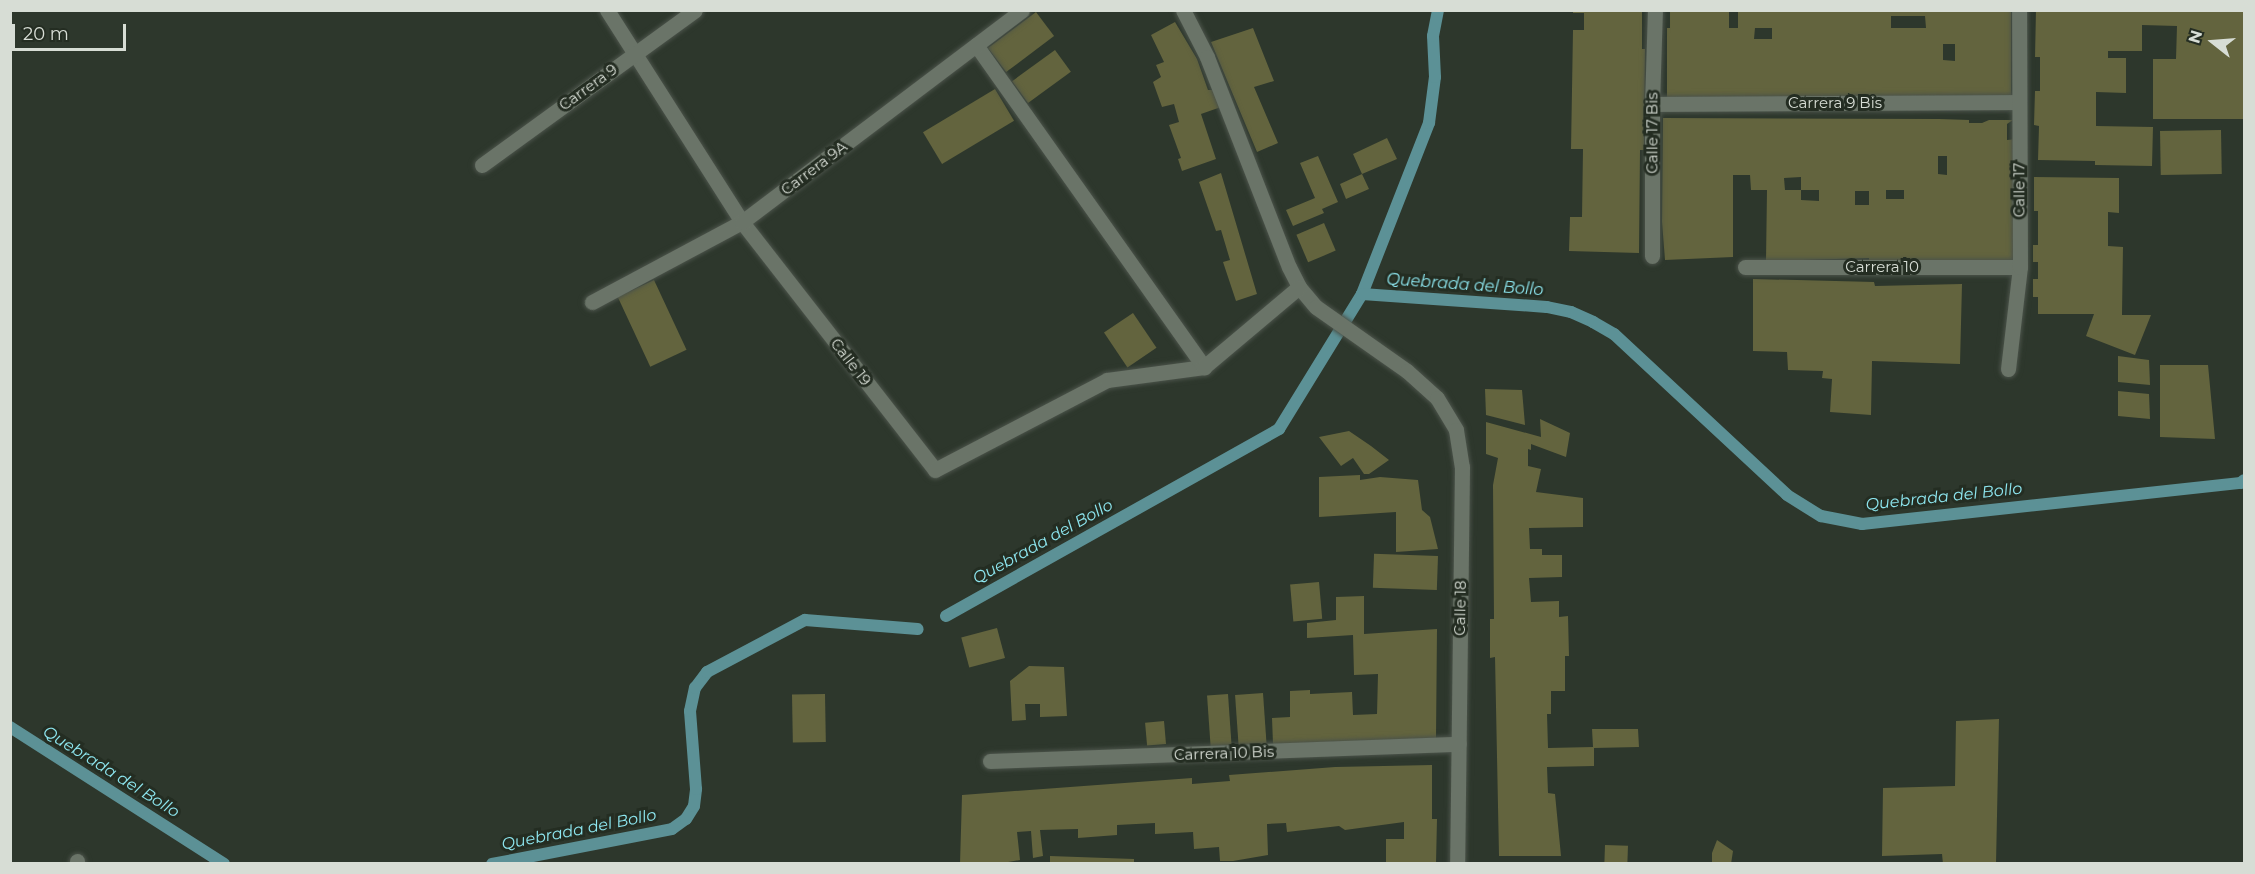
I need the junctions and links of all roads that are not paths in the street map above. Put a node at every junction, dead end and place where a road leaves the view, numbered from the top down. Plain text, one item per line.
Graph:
1 (607, 10) edge
2 (695, 10) edge
3 (1022, 10) edge
4 (1183, 10) edge
5 (1655, 10) edge
6 (2019, 10) edge
7 (976, 45) junction
8 (635, 52) junction
9 (2019, 102) junction
10 (1652, 104) junction
11 (482, 165) dead end
12 (742, 222) junction
13 (1652, 256) dead end
14 (1745, 267) dead end
15 (2020, 267) junction
16 (1299, 287) junction
17 (592, 302) dead end
18 (1204, 367) junction
19 (2008, 369) dead end
20 (1459, 744) junction
21 (990, 761) dead end
22 (1457, 864) edge

1 - 8 street, Calle 19
2 - 8 street, Carrera 9
3 - 7 street, Carrera 9A
4 - 16 street, Calle 18
5 - 10 street, Calle 17 Bis
6 - 9 street, Calle 17
7 - 12 street, Carrera 9A
7 - 18 street
8 - 11 street, Carrera 9
8 - 12 street, Calle 19
9 - 10 street, Carrera 9 Bis
9 - 15 street, Calle 17
10 - 13 street, Calle 17 Bis
12 - 17 street, Carrera 9A
12 - 18 street, Calle 19
14 - 15 street, Carrera 10
15 - 19 street, Calle 17
16 - 18 street
16 - 20 street, Calle 18
20 - 21 street, Carrera 10 Bis
20 - 22 street, Calle 18

